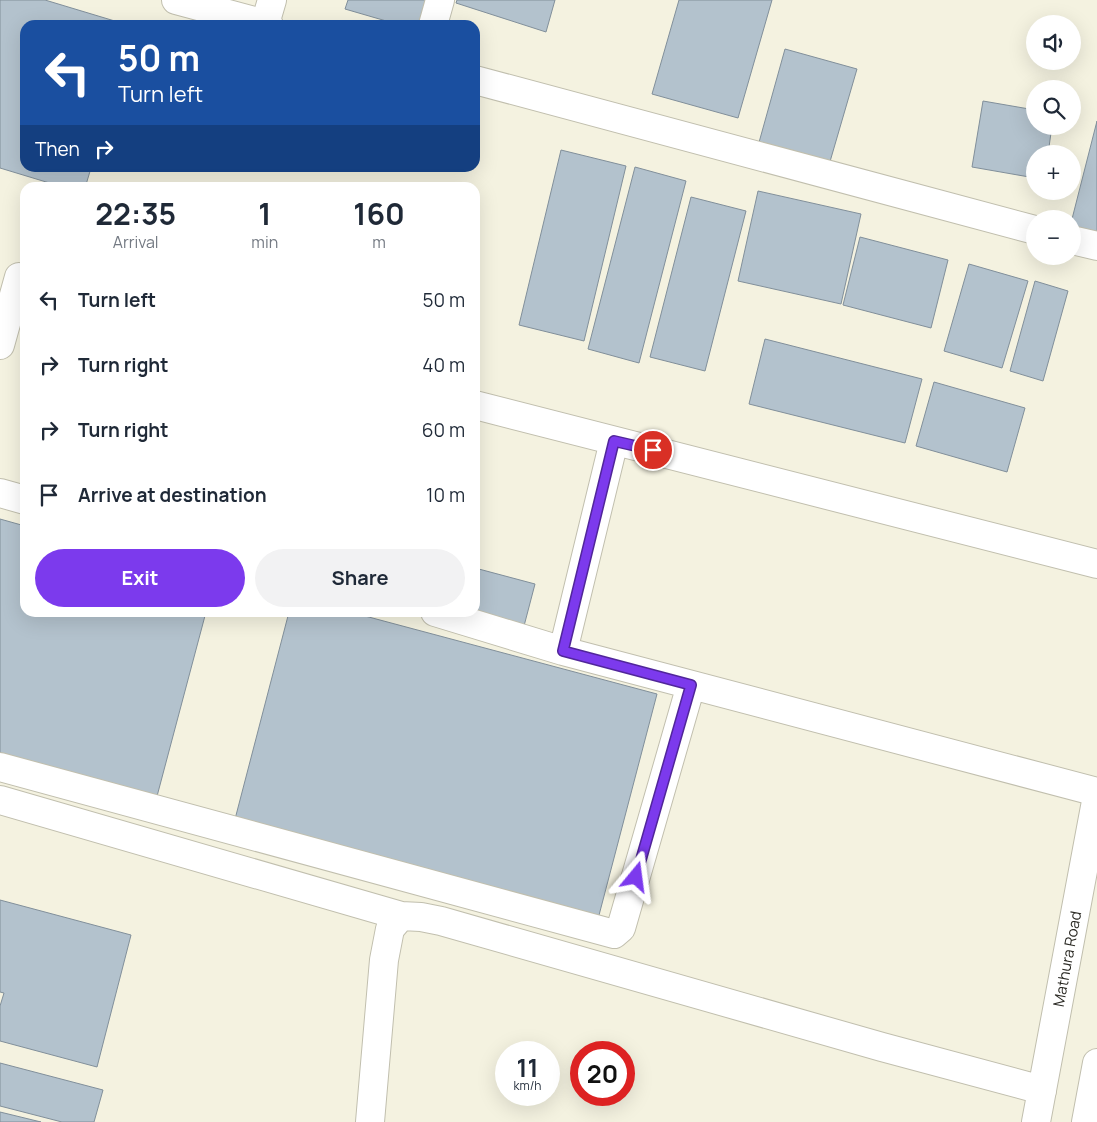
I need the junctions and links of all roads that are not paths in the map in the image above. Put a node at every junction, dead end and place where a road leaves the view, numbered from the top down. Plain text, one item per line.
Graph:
1 (176, 0) edge
2 (440, 0) edge
3 (269, 16) edge
4 (434, 20) edge
5 (480, 81) edge
6 (1026, 228) edge
7 (1081, 242) edge
8 (1097, 246) edge
9 (15, 275) edge
10 (0, 344) edge
11 (480, 405) edge
12 (614, 441) junction
13 (0, 493) edge
14 (20, 499) edge
15 (1097, 564) edge
16 (451, 617) edge
17 (563, 651) junction
18 (691, 685) junction
19 (0, 767) edge
20 (1097, 792) edge
21 (1097, 796) edge
22 (0, 800) edge
23 (401, 916) junction
24 (1097, 1063) edge
25 (1042, 1090) junction
26 (370, 1122) edge
27 (1036, 1122) edge
28 (1086, 1122) edge

1 - 3 main road
2 - 4 main road
5 - 6 main road
7 - 8 main road
9 - 10 main road
11 - 12 main road
12 - 15 main road
12 - 17 main road
13 - 14 main road
16 - 17 main road
17 - 18 main road
18 - 19 main road
18 - 20 main road
21 - 25 main road, Mathura Road
22 - 23 main road
23 - 25 main road
23 - 26 main road
24 - 28 main road
25 - 27 main road, Mathura Road

